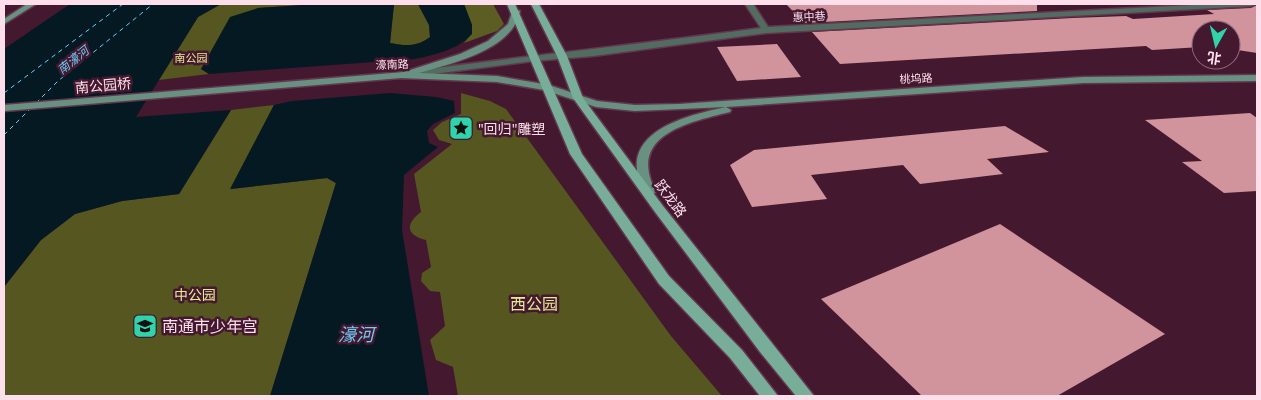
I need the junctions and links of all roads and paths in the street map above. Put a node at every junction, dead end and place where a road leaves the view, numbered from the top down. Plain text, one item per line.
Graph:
1 (32, 4) edge
2 (535, 4) edge
3 (749, 4) edge
4 (1251, 4) edge
5 (514, 7) edge
6 (4, 22) edge
7 (766, 30) junction
8 (562, 56) junction
9 (533, 58) junction
10 (401, 75) junction
11 (1257, 78) edge
12 (546, 87) junction
13 (205, 90) joint
14 (578, 98) junction
15 (788, 99) junction
16 (4, 108) edge
17 (659, 210) junction
18 (770, 396) edge
19 (806, 396) edge

1 - 6 street
2 - 8 main road, 跃龙路
3 - 7 street
4 - 7 street, 惠中巷
5 - 9 main road
5 - 10 street
7 - 8 street, 惠中巷
8 - 9 street, 惠中巷
8 - 14 main road, 跃龙路
9 - 10 street, 惠中巷
9 - 12 main road
10 - 12 street, 濠南路
10 - 13 street, 濠南路
11 - 15 street, 桃坞路
12 - 14 street, 濠南路
12 - 18 main road
13 - 16 street, 南公园桥
14 - 15 street, 桃坞路
14 - 17 main road, 跃龙路
15 - 17 street
17 - 19 main road, 跃龙路

